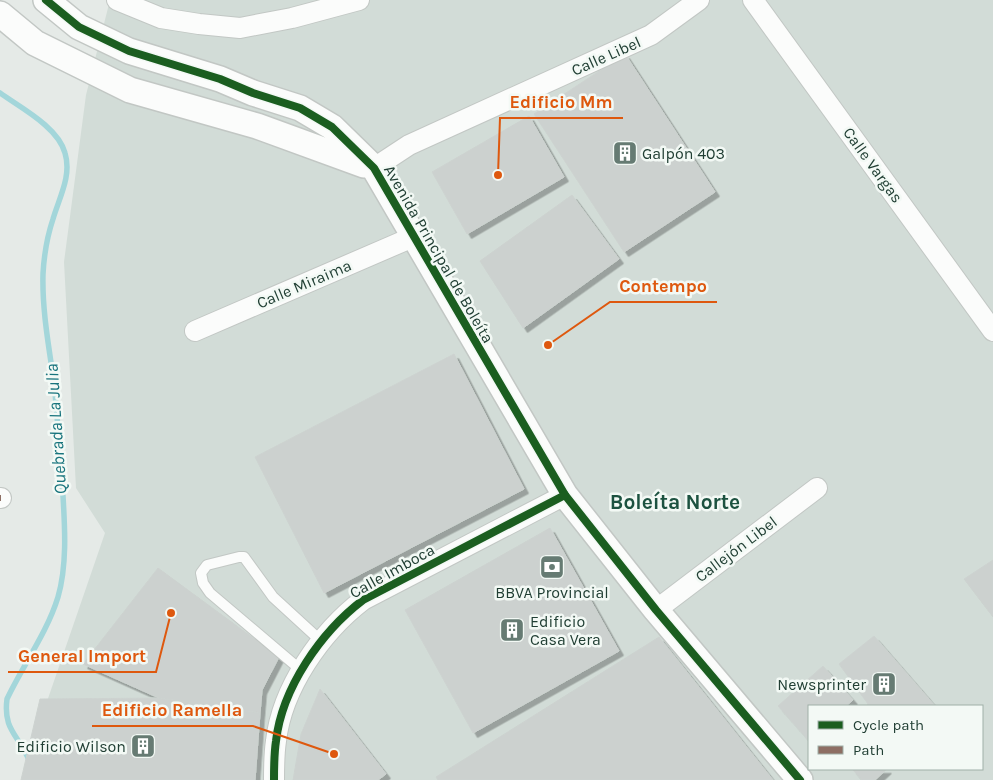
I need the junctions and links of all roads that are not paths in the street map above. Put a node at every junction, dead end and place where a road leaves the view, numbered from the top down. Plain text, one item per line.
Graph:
1 (46, 0) edge
2 (117, 0) edge
3 (359, 0) edge
4 (698, 0) edge
5 (753, 0) edge
6 (0, 14) edge
7 (374, 168) junction
8 (413, 237) junction
9 (993, 330) edge
10 (195, 331) dead end
11 (817, 488) dead end
12 (564, 495) junction
13 (656, 610) junction
14 (321, 641) junction
15 (302, 671) junction
16 (274, 780) edge
17 (800, 780) edge

1 - 7 street, Avenida Principal de Boleíta
2 - 3 street
4 - 7 street, Calle Libel
5 - 9 street, Calle Vargas
6 - 7 street, Avenida Principal de Boleíta
7 - 8 street, Avenida Principal de Boleíta
8 - 10 street, Calle Miraima
8 - 12 street, Avenida Principal de Boleíta
11 - 13 street, Callejón Libel
12 - 13 street, Avenida Principal de Boleíta
12 - 14 street, Calle Imboca
13 - 17 street
14 - 15 street, Calle Imboca
14 - 15 lane
15 - 16 street, Calle Imboca

